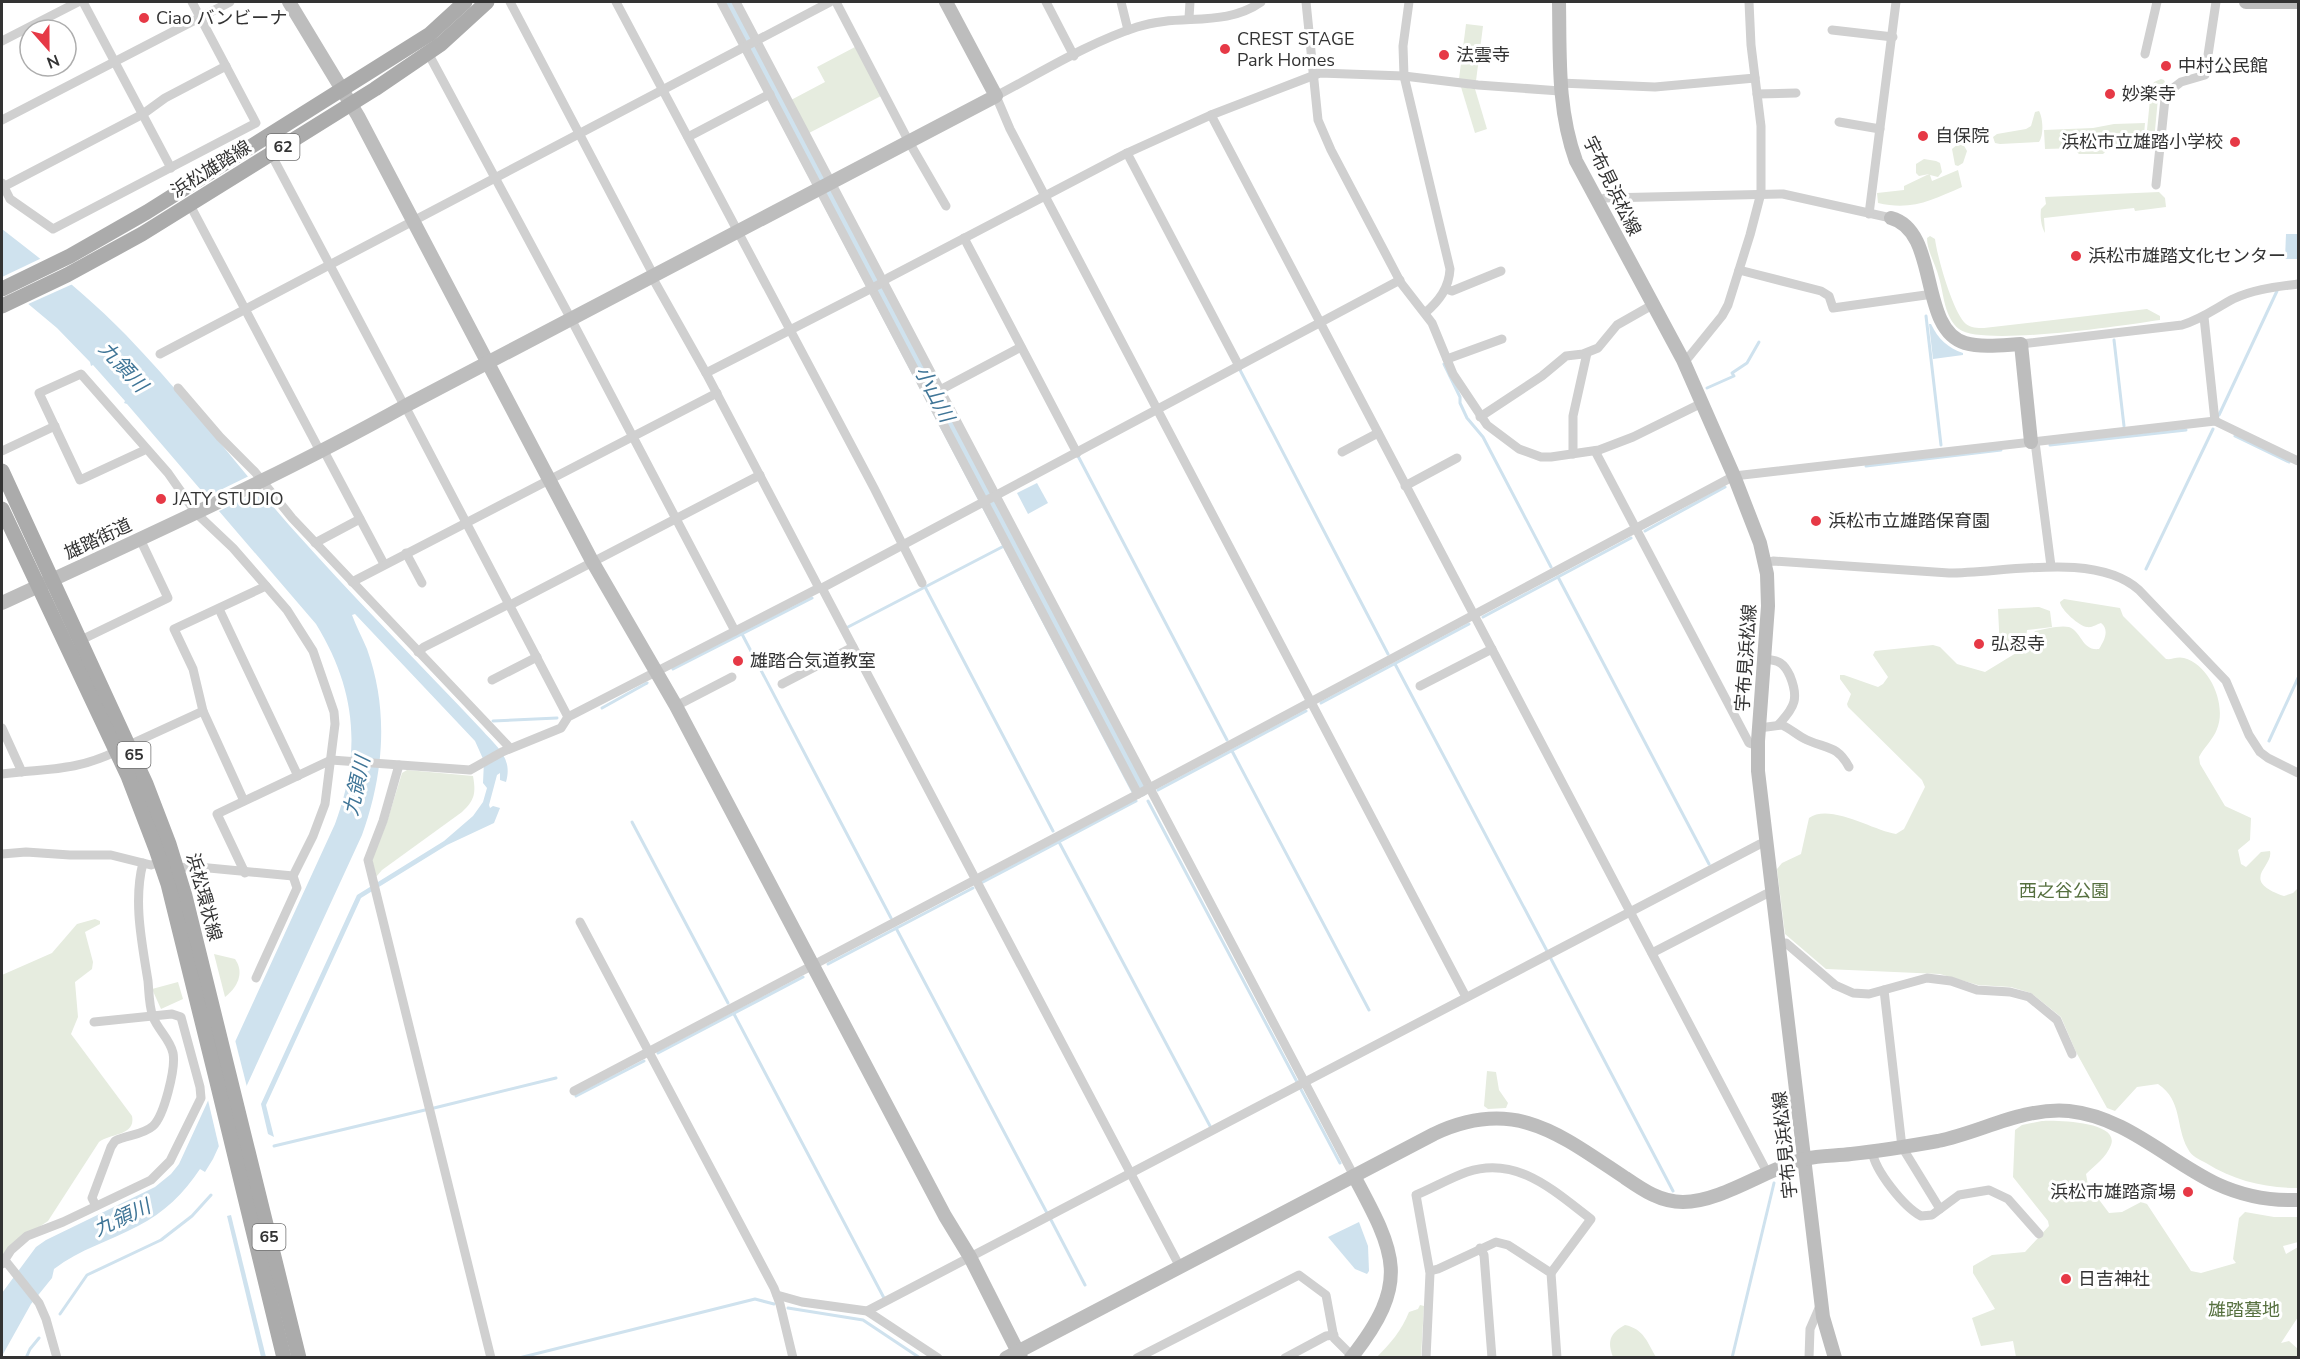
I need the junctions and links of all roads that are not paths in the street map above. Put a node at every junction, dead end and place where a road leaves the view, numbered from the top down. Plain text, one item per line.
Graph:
1 (78, 2) edge
2 (83, 2) edge
3 (192, 2) edge
4 (230, 2) edge
5 (289, 2) edge
6 (465, 2) edge
7 (486, 2) edge
8 (510, 2) edge
9 (616, 2) edge
10 (721, 2) edge
11 (736, 2) edge
12 (830, 2) edge
13 (836, 2) edge
14 (946, 2) edge
15 (1046, 2) edge
16 (1121, 2) edge
17 (1190, 2) edge
18 (1261, 2) edge
19 (1306, 2) edge
20 (1409, 2) edge
21 (1559, 2) edge
22 (1749, 2) edge
23 (1896, 2) edge
24 (2157, 2) edge
25 (2216, 2) edge
26 (2246, 2) edge
27 (2298, 2) edge
28 (200, 17) junction
29 (1189, 18) junction
30 (1128, 30) junction
31 (1832, 30) dead end
32 (1893, 36) junction
33 (2, 41) edge
34 (751, 44) junction
35 (428, 53) junction
36 (2145, 54) dead end
37 (1074, 56) junction
38 (115, 62) junction
39 (226, 66) junction
40 (1314, 76) junction
41 (1404, 76) junction
42 (1755, 78) junction
43 (1560, 87) junction
44 (663, 90) junction
45 (341, 91) junction
46 (1796, 93) dead end
47 (770, 94) junction
48 (1757, 94) junction
49 (996, 96) junction
50 (350, 105) junction
51 (143, 114) junction
52 (1211, 115) junction
53 (2, 120) edge
54 (1839, 122) dead end
55 (1880, 129) junction
56 (579, 134) junction
57 (688, 137) junction
58 (909, 142) junction
59 (1127, 153) junction
60 (271, 154) junction
61 (171, 168) junction
62 (496, 177) junction
63 (2156, 184) dead end
64 (2, 185) edge
65 (825, 186) junction
66 (1761, 193) junction
67 (1045, 196) junction
68 (1598, 202) junction
69 (190, 205) junction
70 (946, 206) dead end
71 (1869, 214) junction
72 (1891, 218) joint
73 (413, 221) junction
74 (738, 232) junction
75 (964, 238) junction
76 (330, 265) junction
77 (1739, 270) junction
78 (1501, 271) dead end
79 (653, 276) junction
80 (1400, 280) junction
81 (2298, 284) edge
82 (877, 285) junction
83 (2, 289) edge
84 (1446, 289) junction
85 (1933, 294) junction
86 (8, 303) edge
87 (1654, 304) junction
88 (246, 309) junction
89 (1425, 313) junction
90 (2204, 317) junction
91 (571, 319) junction
92 (1320, 323) junction
93 (790, 330) junction
94 (1502, 339) dead end
95 (2021, 344) junction
96 (1021, 348) junction
97 (1587, 353) junction
98 (160, 354) dead end
99 (1447, 359) junction
100 (1683, 360) junction
101 (488, 363) junction
102 (1239, 366) junction
103 (706, 373) junction
104 (178, 388) dead end
105 (939, 390) junction
106 (717, 393) junction
107 (1702, 403) junction
108 (405, 406) junction
109 (1157, 410) junction
110 (1480, 417) junction
111 (2216, 422) junction
112 (55, 426) junction
113 (1378, 434) junction
114 (633, 436) junction
115 (2033, 442) junction
116 (147, 449) junction
117 (2, 451) edge
118 (323, 452) junction
119 (1342, 452) dead end
120 (1595, 452) junction
121 (1077, 453) junction
122 (1573, 454) junction
123 (1458, 458) dead end
124 (969, 460) junction
125 (2298, 461) edge
126 (2, 471) edge
127 (760, 475) junction
128 (1734, 476) junction
129 (549, 480) junction
130 (262, 482) junction
131 (1405, 486) junction
132 (989, 499) junction
133 (2, 509) edge
134 (202, 510) junction
135 (676, 518) junction
136 (360, 519) junction
137 (466, 522) junction
138 (1635, 530) junction
139 (140, 539) junction
140 (315, 543) junction
141 (902, 546) junction
142 (406, 553) junction
143 (592, 561) junction
144 (1765, 563) junction
145 (384, 564) junction
146 (2051, 566) junction
147 (53, 579) junction
148 (352, 582) junction
149 (422, 583) dead end
150 (922, 584) dead end
151 (38, 586) junction
152 (266, 586) junction
153 (820, 588) junction
154 (2, 603) edge
155 (509, 604) junction
156 (219, 609) junction
157 (1473, 616) junction
158 (735, 631) junction
159 (1059, 632) junction
160 (81, 640) junction
161 (853, 647) junction
162 (1492, 649) junction
163 (418, 652) junction
164 (537, 657) junction
165 (1764, 659) junction
166 (656, 672) junction
167 (732, 677) dead end
168 (492, 680) dead end
169 (782, 684) dead end
170 (1420, 686) dead end
171 (1311, 702) junction
172 (676, 706) junction
173 (203, 711) junction
174 (568, 717) junction
175 (1779, 724) junction
176 (2, 728) edge
177 (1759, 728) junction
178 (1758, 746) junction
179 (123, 748) junction
180 (506, 750) junction
181 (331, 760) junction
182 (399, 765) junction
183 (1849, 767) dead end
184 (22, 772) junction
185 (2298, 773) edge
186 (2, 774) edge
187 (297, 776) junction
188 (1148, 789) junction
189 (1138, 794) junction
190 (244, 801) junction
191 (1767, 843) junction
192 (2, 854) edge
193 (160, 862) junction
194 (143, 863) junction
195 (177, 870) junction
196 (245, 873) junction
197 (293, 876) junction
198 (975, 880) junction
199 (1773, 893) junction
200 (1630, 911) junction
201 (580, 922) dead end
202 (1779, 943) junction
203 (1652, 953) junction
204 (813, 966) junction
205 (256, 978) dead end
206 (1884, 990) junction
207 (1466, 997) junction
208 (153, 1016) junction
209 (94, 1023) dead end
210 (649, 1052) junction
211 (2072, 1054) dead end
212 (1300, 1083) junction
213 (574, 1091) dead end
214 (1902, 1147) junction
215 (1872, 1151) junction
216 (1805, 1159) junction
217 (1130, 1173) junction
218 (1768, 1174) junction
219 (1354, 1176) junction
220 (2298, 1200) edge
221 (96, 1206) junction
222 (1940, 1209) junction
223 (2039, 1234) dead end
224 (1480, 1248) junction
225 (970, 1257) junction
226 (3, 1262) edge
227 (1180, 1267) junction
228 (1430, 1271) junction
229 (1551, 1273) junction
230 (777, 1295) junction
231 (1821, 1304) junction
232 (867, 1311) junction
233 (1334, 1335) junction
234 (1015, 1355) edge
235 (1352, 1357) edge
236 (57, 1358) edge
237 (284, 1358) edge
238 (299, 1358) edge
239 (491, 1358) edge
240 (793, 1358) edge
241 (938, 1358) edge
242 (1137, 1358) edge
243 (1285, 1358) edge
244 (1426, 1358) edge
245 (1492, 1358) edge
246 (1557, 1358) edge
247 (1809, 1358) edge
248 (1835, 1358) edge

1 - 33 street
2 - 38 street
3 - 28 street
4 - 28 street
5 - 45 street
6 - 45 main road, 浜松雄踏線 / 62
7 - 35 main road, 浜松雄踏線 / 62
8 - 56 street
9 - 44 street
10 - 34 street
11 - 34 street
12 - 34 street
13 - 58 street
14 - 49 street
15 - 37 street
16 - 30 street
17 - 29 street
18 - 29 street
19 - 40 street
20 - 41 street
21 - 43 street, 宇布見浜松線
22 - 42 street
23 - 32 street
24 - 36 street
25 - 63 street
26 - 27 street
28 - 38 street
28 - 39 street
29 - 30 street
30 - 37 street
31 - 32 street
32 - 55 street
34 - 44 street
34 - 47 street
34 - 65 street
35 - 50 main road, 浜松雄踏線 / 62
35 - 62 street
37 - 49 street
38 - 51 street
38 - 53 street
39 - 51 street
39 - 61 street
40 - 41 street
40 - 52 street
40 - 80 street
41 - 43 street
41 - 84 street
42 - 43 street
42 - 48 street
43 - 68 street, 宇布見浜松線
44 - 56 street
44 - 57 street
45 - 50 street
45 - 83 main road, 浜松雄踏線 / 62
46 - 48 street
47 - 57 street
47 - 65 street
48 - 66 street
49 - 58 street, 雄踏街道
49 - 67 street
50 - 60 main road, 浜松雄踏線 / 62
50 - 73 street
51 - 61 street
51 - 64 street
52 - 59 street
52 - 92 street
54 - 55 street
55 - 71 street
56 - 62 street
56 - 79 street
57 - 74 street
58 - 65 street, 雄踏街道
58 - 70 street
59 - 67 street
59 - 102 street
60 - 69 main road, 浜松雄踏線 / 62
60 - 76 street
61 - 64 street
62 - 73 street
62 - 91 street
65 - 74 street, 雄踏街道
65 - 82 street
65 - 82 street
66 - 68 street
66 - 71 street
66 - 77 street
67 - 75 street
67 - 109 street
68 - 87 street, 宇布見浜松線
69 - 86 main road, 浜松雄踏線 / 62
69 - 88 street
71 - 72 street
72 - 85 street
73 - 76 street
73 - 101 street
74 - 79 street, 雄踏街道
74 - 93 street
75 - 82 street
75 - 96 street
76 - 88 street
76 - 108 street
77 - 85 street
77 - 100 street
78 - 84 street
79 - 91 street, 雄踏街道
79 - 103 street
80 - 89 street
80 - 92 street
81 - 90 street
82 - 93 street
82 - 105 street
82 - 124 street
84 - 89 street
85 - 95 street
87 - 97 street
87 - 100 street, 宇布見浜松線
88 - 98 street
88 - 118 street
89 - 99 street
90 - 95 street
90 - 111 street
91 - 101 street, 雄踏街道
91 - 114 street
92 - 102 street
92 - 113 street
93 - 103 street
93 - 141 street
94 - 99 street
95 - 115 street
96 - 105 street
96 - 121 street
97 - 110 street
97 - 122 street
99 - 110 street
100 - 107 street, 宇布見浜松線
101 - 108 street, 雄踏街道
101 - 129 street
102 - 109 street
103 - 106 street
104 - 130 street
105 - 124 street
106 - 114 street
106 - 127 street
107 - 120 street
107 - 128 street, 宇布見浜松線
108 - 118 street, 雄踏街道
108 - 137 street
109 - 121 street
109 - 171 street
110 - 122 street
111 - 115 street
111 - 125 street
112 - 116 street
112 - 116 street
112 - 117 street
113 - 119 street
113 - 131 street
114 - 129 street
114 - 135 street
115 - 128 street
115 - 146 street
116 - 134 street
118 - 130 street, 雄踏街道
118 - 136 street
120 - 122 street
120 - 138 street
121 - 132 street
123 - 131 street
124 - 132 street
126 - 147 main road, 浜松環状線 / 65
127 - 135 street
127 - 153 street
128 - 138 street
128 - 144 street, 宇布見浜松線
129 - 137 street
129 - 143 street
130 - 134 street, 雄踏街道
130 - 140 street
131 - 157 street
132 - 141 street
132 - 159 street
133 - 151 main road, 浜松環状線 / 65
134 - 139 street, 雄踏街道
134 - 152 street
135 - 143 street
135 - 158 street
136 - 140 street
136 - 145 street
137 - 142 street
137 - 155 street
138 - 157 street
138 - 178 street
139 - 147 street, 雄踏街道
139 - 160 street
140 - 148 street
141 - 150 street
141 - 153 street
142 - 145 street
142 - 149 street
143 - 155 street
143 - 166 street
144 - 146 street
144 - 165 street, 宇布見浜松線
145 - 148 street
146 - 185 street
147 - 151 street, 雄踏街道
147 - 160 main road, 浜松環状線 / 65
148 - 163 street
151 - 154 street, 雄踏街道
151 - 179 main road, 浜松環状線 / 65
152 - 156 street
152 - 181 street
153 - 158 street
153 - 161 street
155 - 163 street
155 - 164 street
156 - 173 street
156 - 187 street
157 - 162 street
157 - 171 street
158 - 166 street
159 - 188 street
159 - 189 street
160 - 179 main road, 浜松環状線 / 65
161 - 169 street
161 - 198 street
162 - 170 street
162 - 200 street
163 - 180 street
164 - 168 street
164 - 174 street
165 - 175 street
165 - 177 street, 宇布見浜松線
166 - 172 street
166 - 174 street
167 - 172 street
171 - 188 street
171 - 207 street
172 - 204 street
173 - 179 street
173 - 190 street
174 - 180 street
175 - 177 street
175 - 183 street
176 - 184 street
177 - 178 street, 宇布見浜松線
178 - 191 street, 宇布見浜松線
179 - 184 street
179 - 193 main road, 浜松環状線 / 65
179 - 195 main road, 浜松環状線 / 65
180 - 182 street
181 - 182 street
181 - 187 street
181 - 197 street
182 - 239 street
184 - 186 street
187 - 190 street
188 - 189 street
188 - 212 street
189 - 198 street
190 - 196 street
191 - 199 street, 宇布見浜松線
191 - 200 street
192 - 194 street
193 - 194 street
193 - 237 main road, 浜松環状線 / 65
194 - 208 street
195 - 196 street
195 - 238 main road, 浜松環状線 / 65
196 - 197 street
197 - 205 street
198 - 204 street
198 - 217 street
199 - 202 street, 宇布見浜松線
199 - 203 street
200 - 203 street
200 - 207 street
201 - 210 street
202 - 206 street
202 - 216 street, 宇布見浜松線
203 - 218 street
204 - 210 street
204 - 225 street
206 - 211 street
206 - 214 street
207 - 212 street
208 - 209 street
208 - 221 street
208 - 221 street
210 - 213 street
210 - 230 street
212 - 217 street
212 - 219 street
214 - 215 street
214 - 220 street
214 - 222 street
215 - 216 street
215 - 222 street
216 - 218 street
216 - 231 street, 宇布見浜松線
217 - 225 street
217 - 227 street
218 - 219 street
219 - 227 street
219 - 235 street
221 - 226 street
222 - 223 street
224 - 228 street
224 - 229 street
224 - 245 street
225 - 232 street
225 - 234 street
226 - 236 street
227 - 234 street
228 - 229 street
228 - 244 street
229 - 246 street
230 - 232 street
230 - 240 street
231 - 247 street
231 - 248 street, 宇布見浜松線
232 - 241 street
233 - 235 street
233 - 242 street
233 - 243 street

